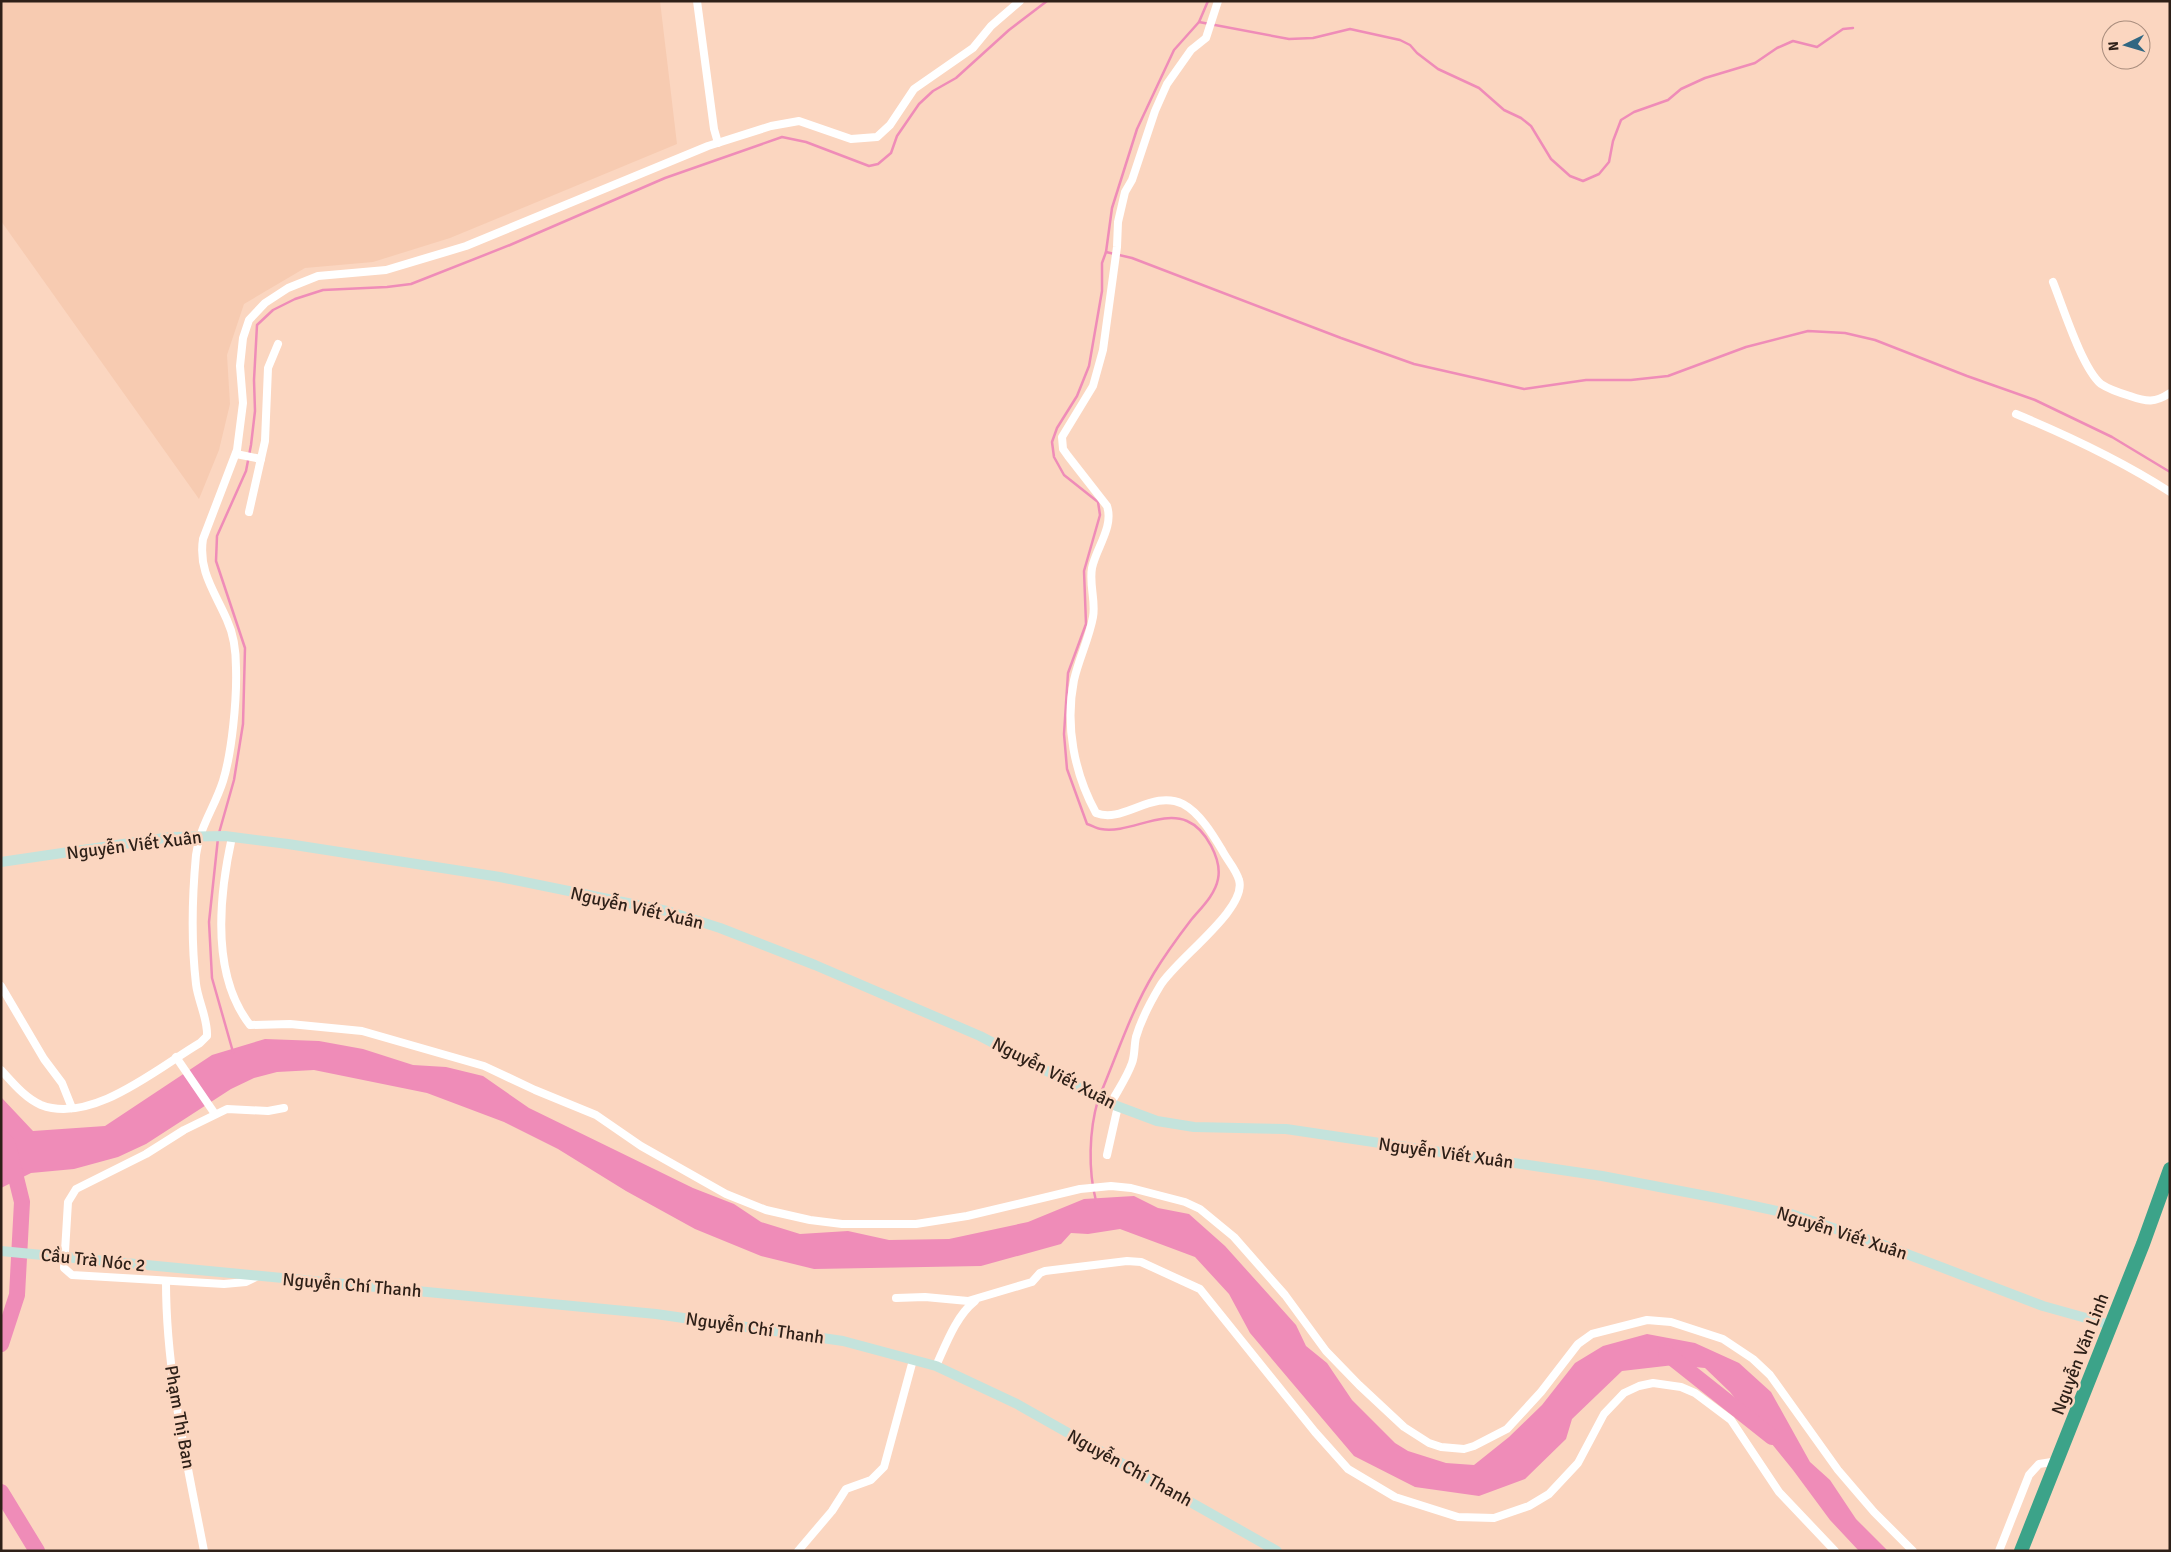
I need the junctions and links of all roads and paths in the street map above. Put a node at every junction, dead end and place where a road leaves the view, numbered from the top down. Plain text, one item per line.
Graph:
1 (697, 1) edge
2 (1020, 1) edge
3 (1218, 1) edge
4 (718, 143) junction
5 (2053, 282) dead end
6 (278, 344) dead end
7 (2170, 393) edge
8 (2016, 414) dead end
9 (238, 455) junction
10 (257, 459) junction
11 (2170, 492) edge
12 (249, 512) dead end
13 (202, 836) junction
14 (229, 837) junction
15 (1, 862) edge
16 (1, 986) edge
17 (176, 1057) junction
18 (1, 1070) edge
19 (1112, 1104) junction
20 (72, 1108) junction
21 (284, 1108) dead end
22 (215, 1114) junction
23 (1107, 1155) dead end
24 (2170, 1169) edge
25 (1, 1251) edge
26 (184, 1270) joint
27 (258, 1276) junction
28 (166, 1282) junction
29 (896, 1298) dead end
30 (976, 1299) junction
31 (2111, 1325) junction
32 (913, 1360) junction
33 (936, 1366) junction
34 (2058, 1461) junction
35 (204, 1551) edge
36 (798, 1551) edge
37 (1277, 1551) edge
38 (1835, 1551) edge
39 (1913, 1551) edge
40 (1999, 1551) edge
41 (2021, 1551) edge

1 - 4 street
2 - 4 street
3 - 19 street
4 - 9 street
5 - 7 street
6 - 10 street
8 - 11 street
9 - 10 street
9 - 13 street
10 - 12 street
13 - 14 street, Nguyễn Viết Xuân
13 - 15 street, Nguyễn Viết Xuân
13 - 17 street
14 - 19 street, Nguyễn Viết Xuân
14 - 39 street
16 - 20 street
17 - 20 street
17 - 22 street
18 - 20 street
19 - 23 street
19 - 31 street, Nguyễn Viết Xuân
21 - 22 street
22 - 28 street
24 - 31 highway, Nguyễn Văn Linh
25 - 26 street, Cầu Trà Nóc 2
26 - 27 street, Nguyễn Chí Thanh
27 - 28 street
27 - 32 street, Nguyễn Chí Thanh
28 - 35 street, Phạm Thị Ban
29 - 30 street
30 - 33 street
30 - 38 street
31 - 34 highway, Nguyễn Văn Linh
32 - 33 street, Nguyễn Chí Thanh
32 - 36 street
33 - 37 street, Nguyễn Chí Thanh
34 - 40 street
34 - 41 highway, Nguyễn Văn Linh

